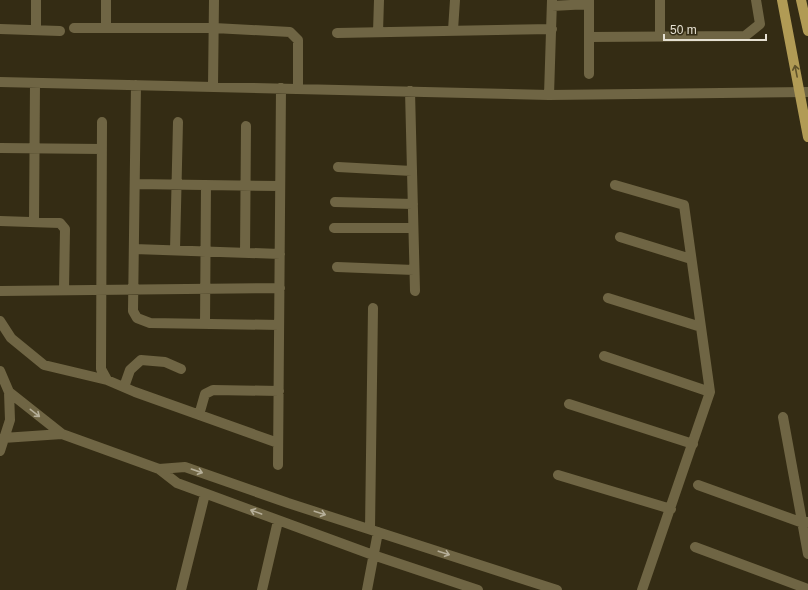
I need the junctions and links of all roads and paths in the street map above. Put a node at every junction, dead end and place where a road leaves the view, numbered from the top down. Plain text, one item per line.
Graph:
1 (36, 0) edge
2 (106, 0) edge
3 (214, 0) edge
4 (379, 0) edge
5 (455, 0) edge
6 (660, 0) edge
7 (756, 0) edge
8 (782, 0) edge
9 (801, 0) edge
10 (589, 2) edge
11 (552, 3) edge
12 (0, 28) edge
13 (74, 28) dead end
14 (106, 28) junction
15 (214, 28) junction
16 (552, 29) junction
17 (36, 30) junction
18 (453, 30) junction
19 (60, 31) dead end
20 (808, 31) edge
21 (378, 32) junction
22 (337, 33) dead end
23 (660, 36) junction
24 (589, 37) junction
25 (589, 74) dead end
26 (0, 82) edge
27 (35, 83) junction
28 (136, 85) junction
29 (213, 86) junction
30 (281, 88) junction
31 (298, 88) junction
32 (410, 91) junction
33 (804, 92) edge
34 (549, 95) junction
35 (102, 122) dead end
36 (178, 122) dead end
37 (246, 126) dead end
38 (808, 137) edge
39 (0, 148) edge
40 (34, 149) junction
41 (102, 149) junction
42 (338, 167) dead end
43 (412, 170) junction
44 (135, 184) junction
45 (176, 185) junction
46 (206, 185) junction
47 (615, 185) dead end
48 (246, 186) junction
49 (280, 186) junction
50 (335, 202) dead end
51 (413, 204) junction
52 (0, 221) edge
53 (34, 221) junction
54 (334, 228) dead end
55 (413, 228) junction
56 (620, 238) dead end
57 (134, 249) junction
58 (175, 250) junction
59 (205, 251) junction
60 (245, 253) junction
61 (280, 254) junction
62 (691, 259) junction
63 (337, 267) dead end
64 (414, 270) junction
65 (280, 288) junction
66 (205, 289) junction
67 (64, 290) junction
68 (101, 290) junction
69 (133, 290) junction
70 (0, 291) edge
71 (415, 291) dead end
72 (608, 298) dead end
73 (373, 308) dead end
74 (0, 321) edge
75 (205, 324) junction
76 (279, 325) junction
77 (701, 327) junction
78 (604, 356) dead end
79 (181, 369) dead end
80 (0, 371) edge
81 (107, 380) junction
82 (124, 387) junction
83 (279, 391) junction
84 (9, 392) junction
85 (710, 392) junction
86 (569, 404) dead end
87 (199, 415) junction
88 (783, 416) dead end
89 (62, 434) junction
90 (3, 438) junction
91 (278, 443) junction
92 (693, 444) junction
93 (0, 451) edge
94 (278, 466) dead end
95 (159, 469) junction
96 (558, 475) dead end
97 (698, 485) dead end
98 (205, 494) junction
99 (671, 509) junction
100 (278, 521) junction
101 (805, 523) edge
102 (374, 531) junction
103 (695, 547) dead end
104 (808, 554) edge
105 (373, 555) junction
106 (533, 586) edge
107 (808, 588) edge
108 (182, 590) edge
109 (262, 590) edge
110 (367, 590) edge
111 (478, 590) edge
112 (557, 590) edge
113 (642, 590) edge

1 - 17 street
2 - 14 street
3 - 15 street
4 - 21 street
5 - 18 street
6 - 23 street
7 - 23 street
33 -> 8 main road
9 - 20 main road
10 - 11 street
10 - 24 street
11 - 16 street
12 - 17 street
13 - 14 street
14 - 15 street
15 - 29 street
15 - 31 street
16 - 18 street
16 - 34 street
17 - 19 street
18 - 21 street
21 - 22 street
23 - 24 street
24 - 25 street
26 - 27 street
27 - 28 street
27 - 40 street
28 - 29 street
28 - 44 street
29 - 30 street
30 - 31 street
30 - 49 street
31 - 32 street
32 - 34 street
32 - 43 street
33 - 34 street
33 - 38 main road
35 - 41 street
36 - 45 street
37 - 48 street
39 - 40 street
40 - 41 street
40 - 53 street
41 - 68 street
42 - 43 street
43 - 51 street
44 - 45 street
44 - 57 street
45 - 46 street
45 - 58 street
46 - 48 street
46 - 59 street
47 - 62 street
48 - 49 street
48 - 60 street
49 - 61 street
50 - 51 street
51 - 55 street
52 - 53 street
53 - 67 street
54 - 55 street
55 - 64 street
56 - 62 street
57 - 58 street
57 - 69 street
58 - 59 street
59 - 60 street
59 - 66 street
60 - 61 street
61 - 65 street
62 - 77 street
63 - 64 street
64 - 71 street
65 - 66 street
65 - 76 street
66 - 69 street
66 - 75 street
67 - 68 street
67 - 70 street
68 - 69 street
68 - 81 street
69 - 75 street
72 - 77 street
73 - 102 street
74 - 81 street
75 - 76 street
76 - 83 street
77 - 85 street
78 - 85 street
79 - 82 street
80 - 84 street
81 - 82 street
82 - 87 street
83 - 87 street
83 - 91 street
84 -> 89 street
84 - 90 street
85 - 92 street
86 - 92 street
87 - 91 street
88 - 101 street
89 - 90 street
89 - 95 street
90 - 93 street
91 - 94 street
92 - 99 street
95 - 98 street
95 -> 102 street
96 - 99 street
97 - 101 street
100 -> 98 street
98 - 108 street
99 - 113 street
100 - 105 street
100 - 109 street
101 - 104 street
102 - 105 street
102 -> 106 street
103 - 107 street
105 - 110 street
105 - 111 street
106 - 112 street

